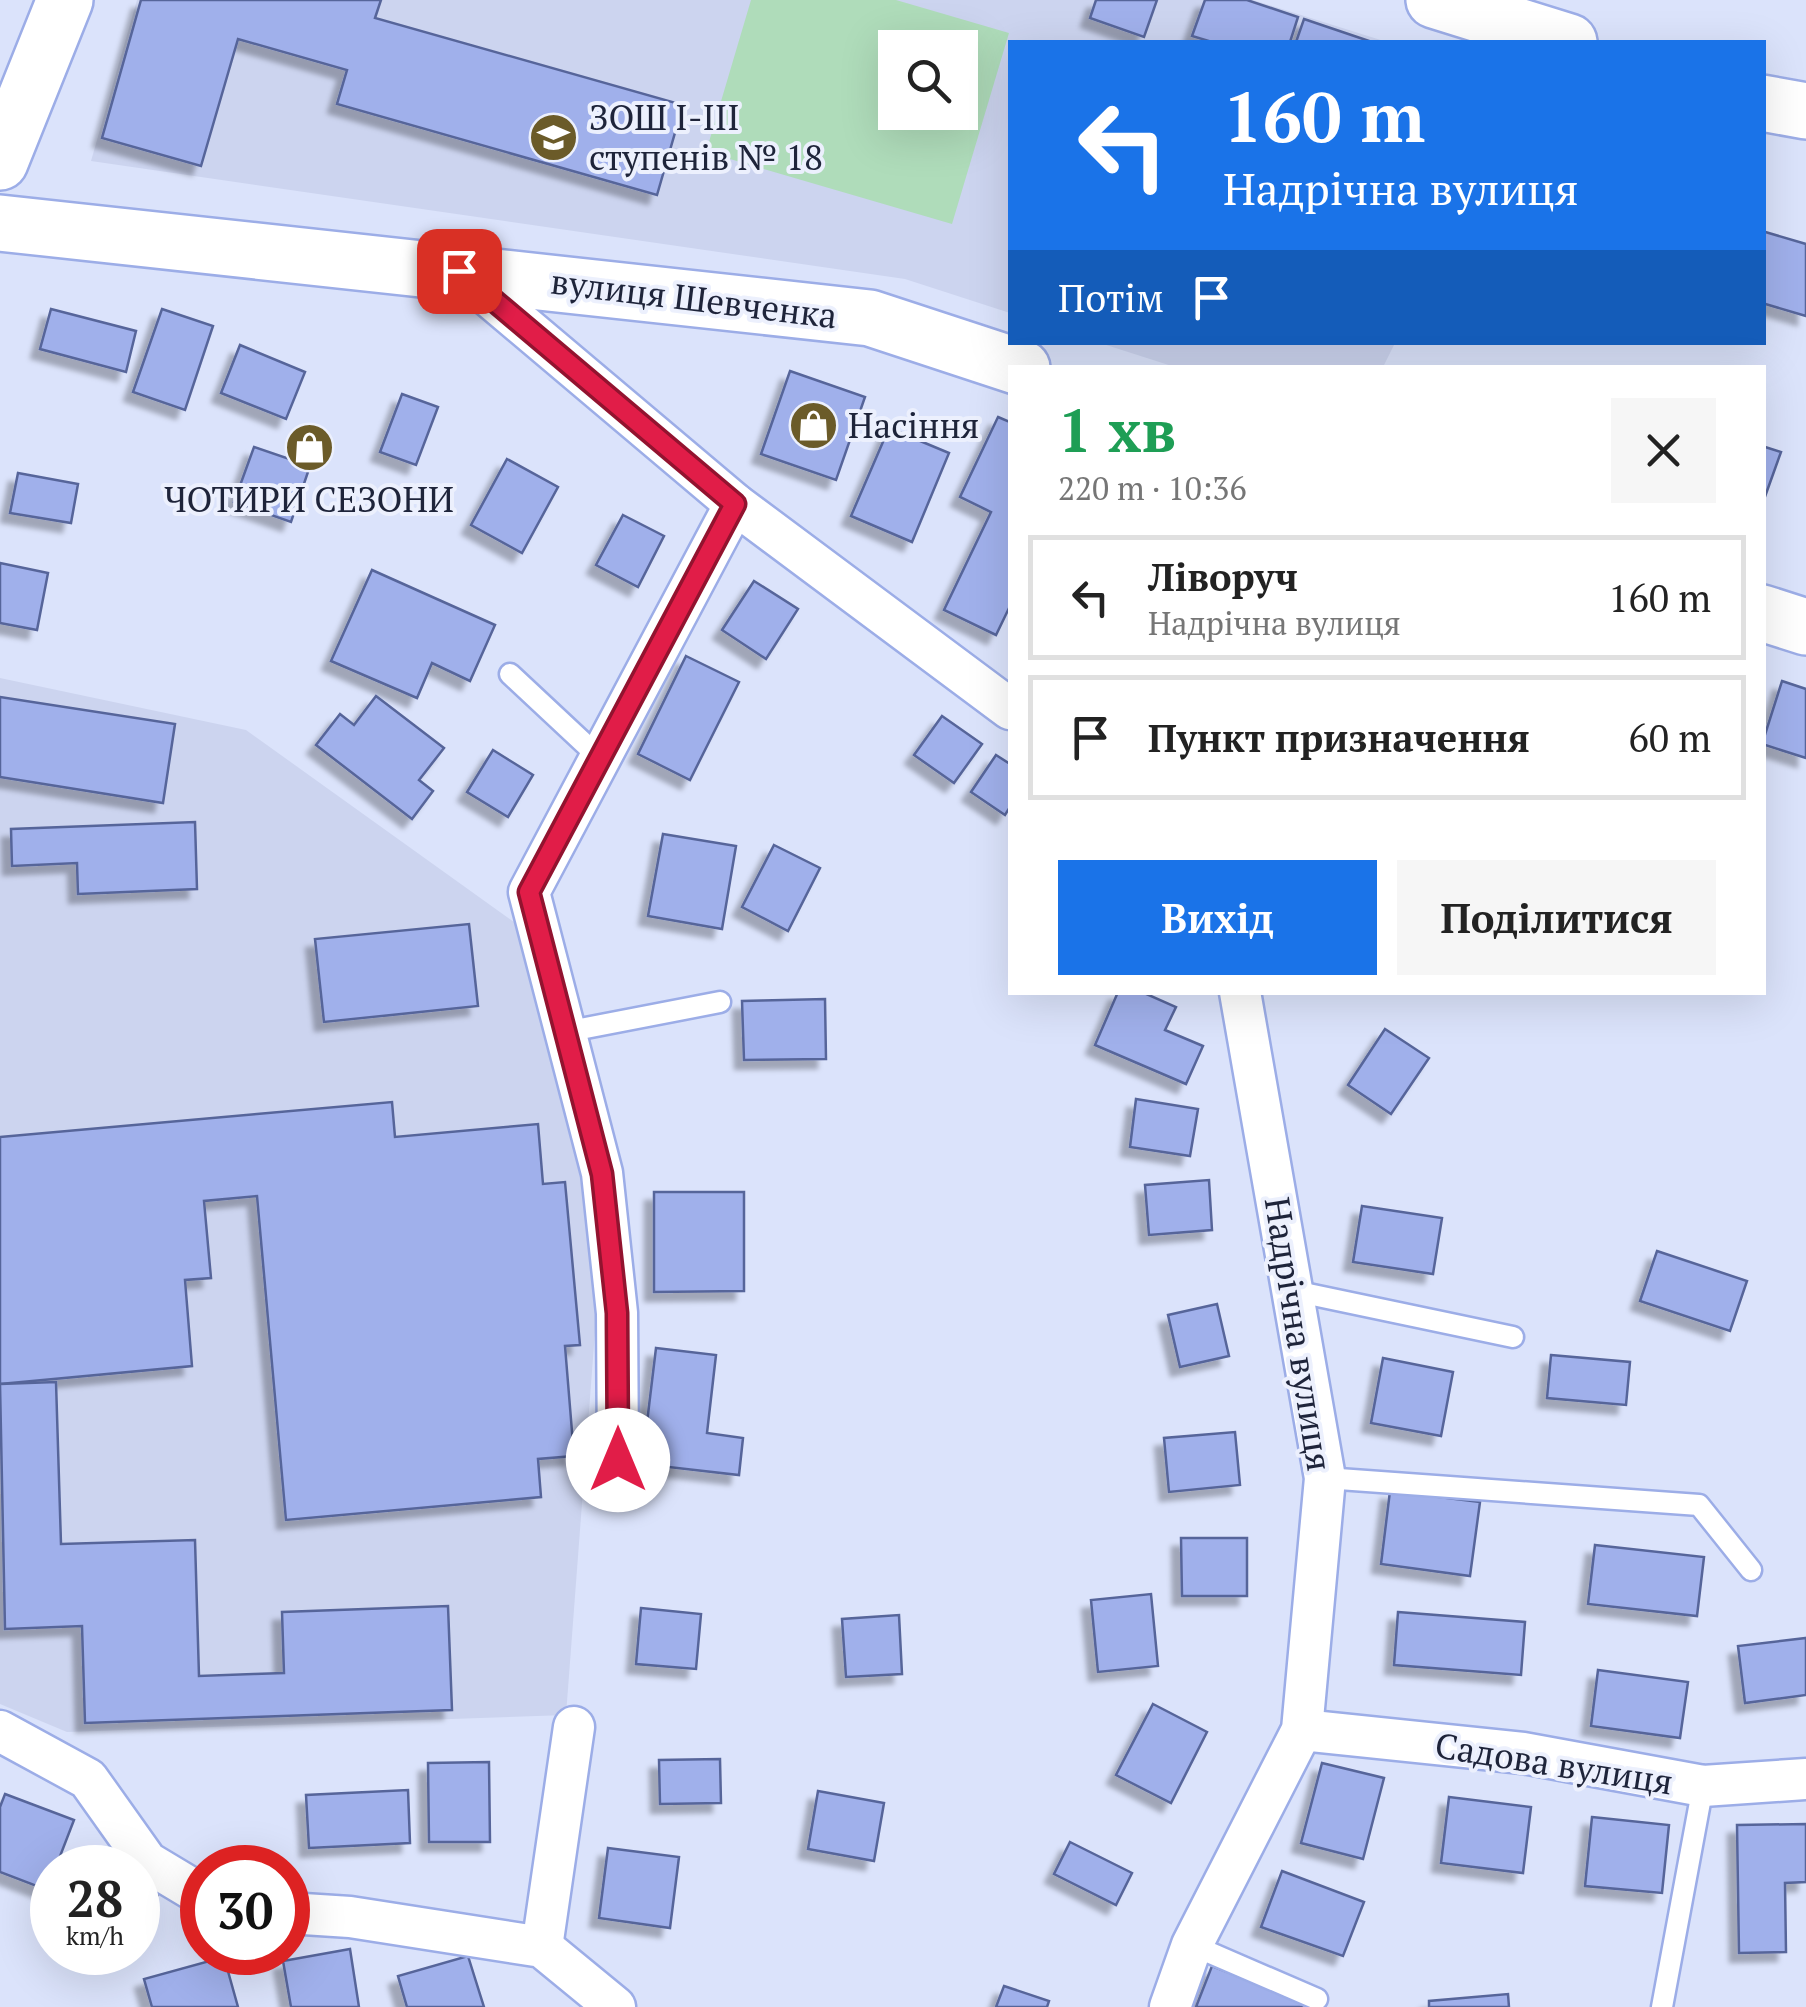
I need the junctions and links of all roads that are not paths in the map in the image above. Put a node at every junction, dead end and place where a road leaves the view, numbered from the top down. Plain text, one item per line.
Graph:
1 (65, 0) edge
2 (1434, 0) edge
3 (1562, 40) edge
4 (1766, 104) edge
5 (1806, 111) edge
6 (0, 162) edge
7 (0, 223) edge
8 (459, 271) junction
9 (1013, 365) edge
10 (735, 504) junction
11 (1766, 614) edge
12 (1806, 628) edge
13 (510, 674) dead end
14 (1008, 708) edge
15 (600, 758) junction
16 (1241, 995) edge
17 (720, 1002) dead end
18 (565, 1032) junction
19 (1294, 1291) junction
20 (1513, 1337) dead end
21 (618, 1460) dead end
22 (1325, 1478) junction
23 (1752, 1570) dead end
24 (574, 1727) dead end
25 (1302, 1730) junction
26 (0, 1731) edge
27 (1806, 1780) edge
28 (1703, 1786) junction
29 (180, 1882) edge
30 (310, 1914) edge
31 (1192, 1945) junction
32 (542, 1947) junction
33 (1318, 1999) dead end
34 (615, 2007) edge
35 (1170, 2007) edge
36 (1662, 2007) edge

1 - 6 street
2 - 3 street
4 - 5 street
7 - 8 street, вулиця Шевченка
8 - 9 street, вулиця Шевченка
8 - 10 street
10 - 14 street
10 - 15 street
11 - 12 street
13 - 15 lane
15 - 18 street
16 - 19 street, Надрічна вулиця
17 - 18 lane
18 - 21 street
19 - 20 lane
19 - 22 street, Надрічна вулиця
22 - 23 lane
22 - 25 street, Надрічна вулиця
24 - 32 street
25 - 28 street, Садова вулиця
25 - 31 street, Надрічна вулиця
26 - 29 street
27 - 28 street, Садова вулиця
28 - 36 lane
30 - 32 street
31 - 33 lane
31 - 35 street, Надрічна вулиця
32 - 34 street

